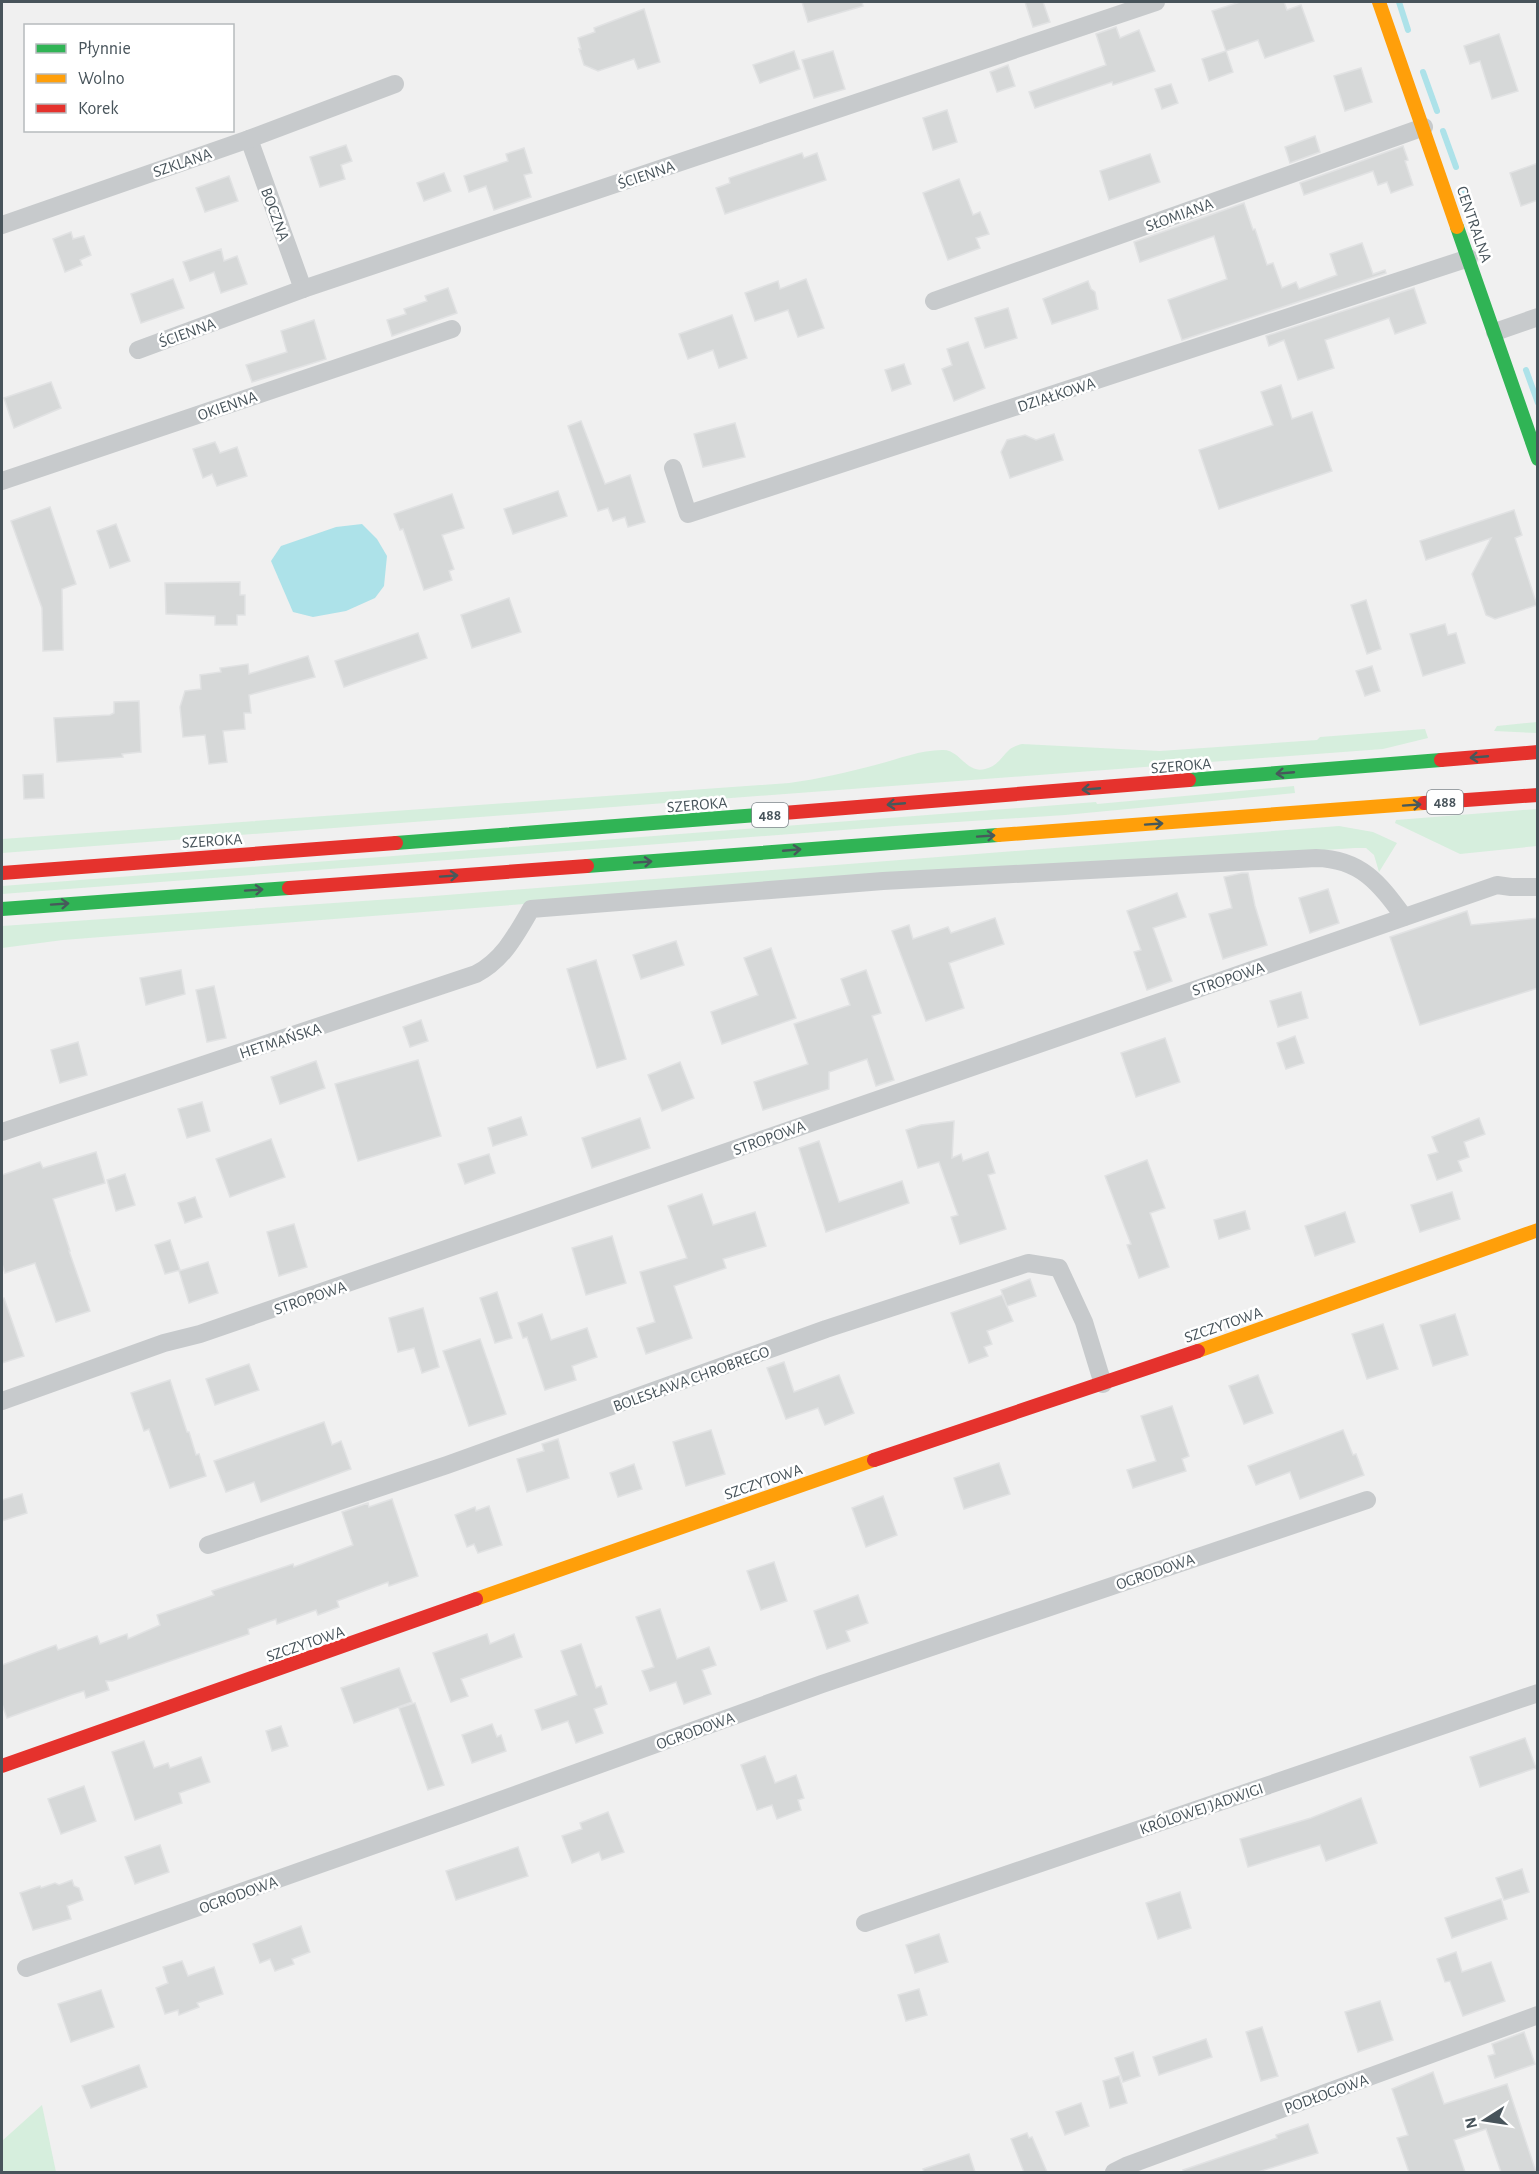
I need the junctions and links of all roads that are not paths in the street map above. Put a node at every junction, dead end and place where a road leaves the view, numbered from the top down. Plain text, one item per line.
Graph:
1 (1156, 2) edge
2 (1379, 2) edge
3 (395, 84) dead end
4 (1424, 127) junction
5 (249, 139) junction
6 (2, 225) edge
7 (1469, 258) junction
8 (303, 290) junction
9 (934, 301) dead end
10 (1538, 317) edge
11 (452, 329) dead end
12 (1495, 332) junction
13 (138, 350) dead end
14 (1538, 459) edge
15 (673, 468) dead end
16 (2, 481) edge
17 (1538, 752) edge
18 (1538, 795) edge
19 (2, 873) edge
20 (1538, 887) edge
21 (2, 909) edge
22 (1404, 917) junction
23 (2, 1132) edge
24 (1538, 1230) edge
25 (1103, 1384) junction
26 (2, 1401) edge
27 (1367, 1500) dead end
28 (208, 1545) dead end
29 (1538, 1693) edge
30 (2, 1766) edge
31 (865, 1923) dead end
32 (26, 1968) dead end
33 (1538, 2015) edge
34 (1123, 2170) edge

1 - 8 street, ŚCIENNA
2 - 4 main road, CENTRALNA
3 - 5 street, SZKLANA
4 - 7 main road, CENTRALNA
4 - 9 street, SŁOMIANA
5 - 6 street, SZKLANA
5 - 8 street, BOCZNA
7 - 12 main road, CENTRALNA
7 - 15 street, DZIAŁKOWA
8 - 13 street, ŚCIENNA
10 - 12 street
11 - 16 street, OKIENNA
12 - 14 main road, CENTRALNA
17 -> 19 main road, SZEROKA / 488
21 -> 18 main road, 488
20 - 22 street, STROPOWA
22 - 23 street, HETMAŃSKA
22 - 26 street, STROPOWA
24 - 25 main road, SZCZYTOWA
25 - 28 street, BOLESŁAWA CHROBREGO
25 - 30 main road, SZCZYTOWA
27 - 32 street, OGRODOWA
29 - 31 street, KRÓLOWEJ JADWIGI
33 - 34 street, PODŁOGOWA

